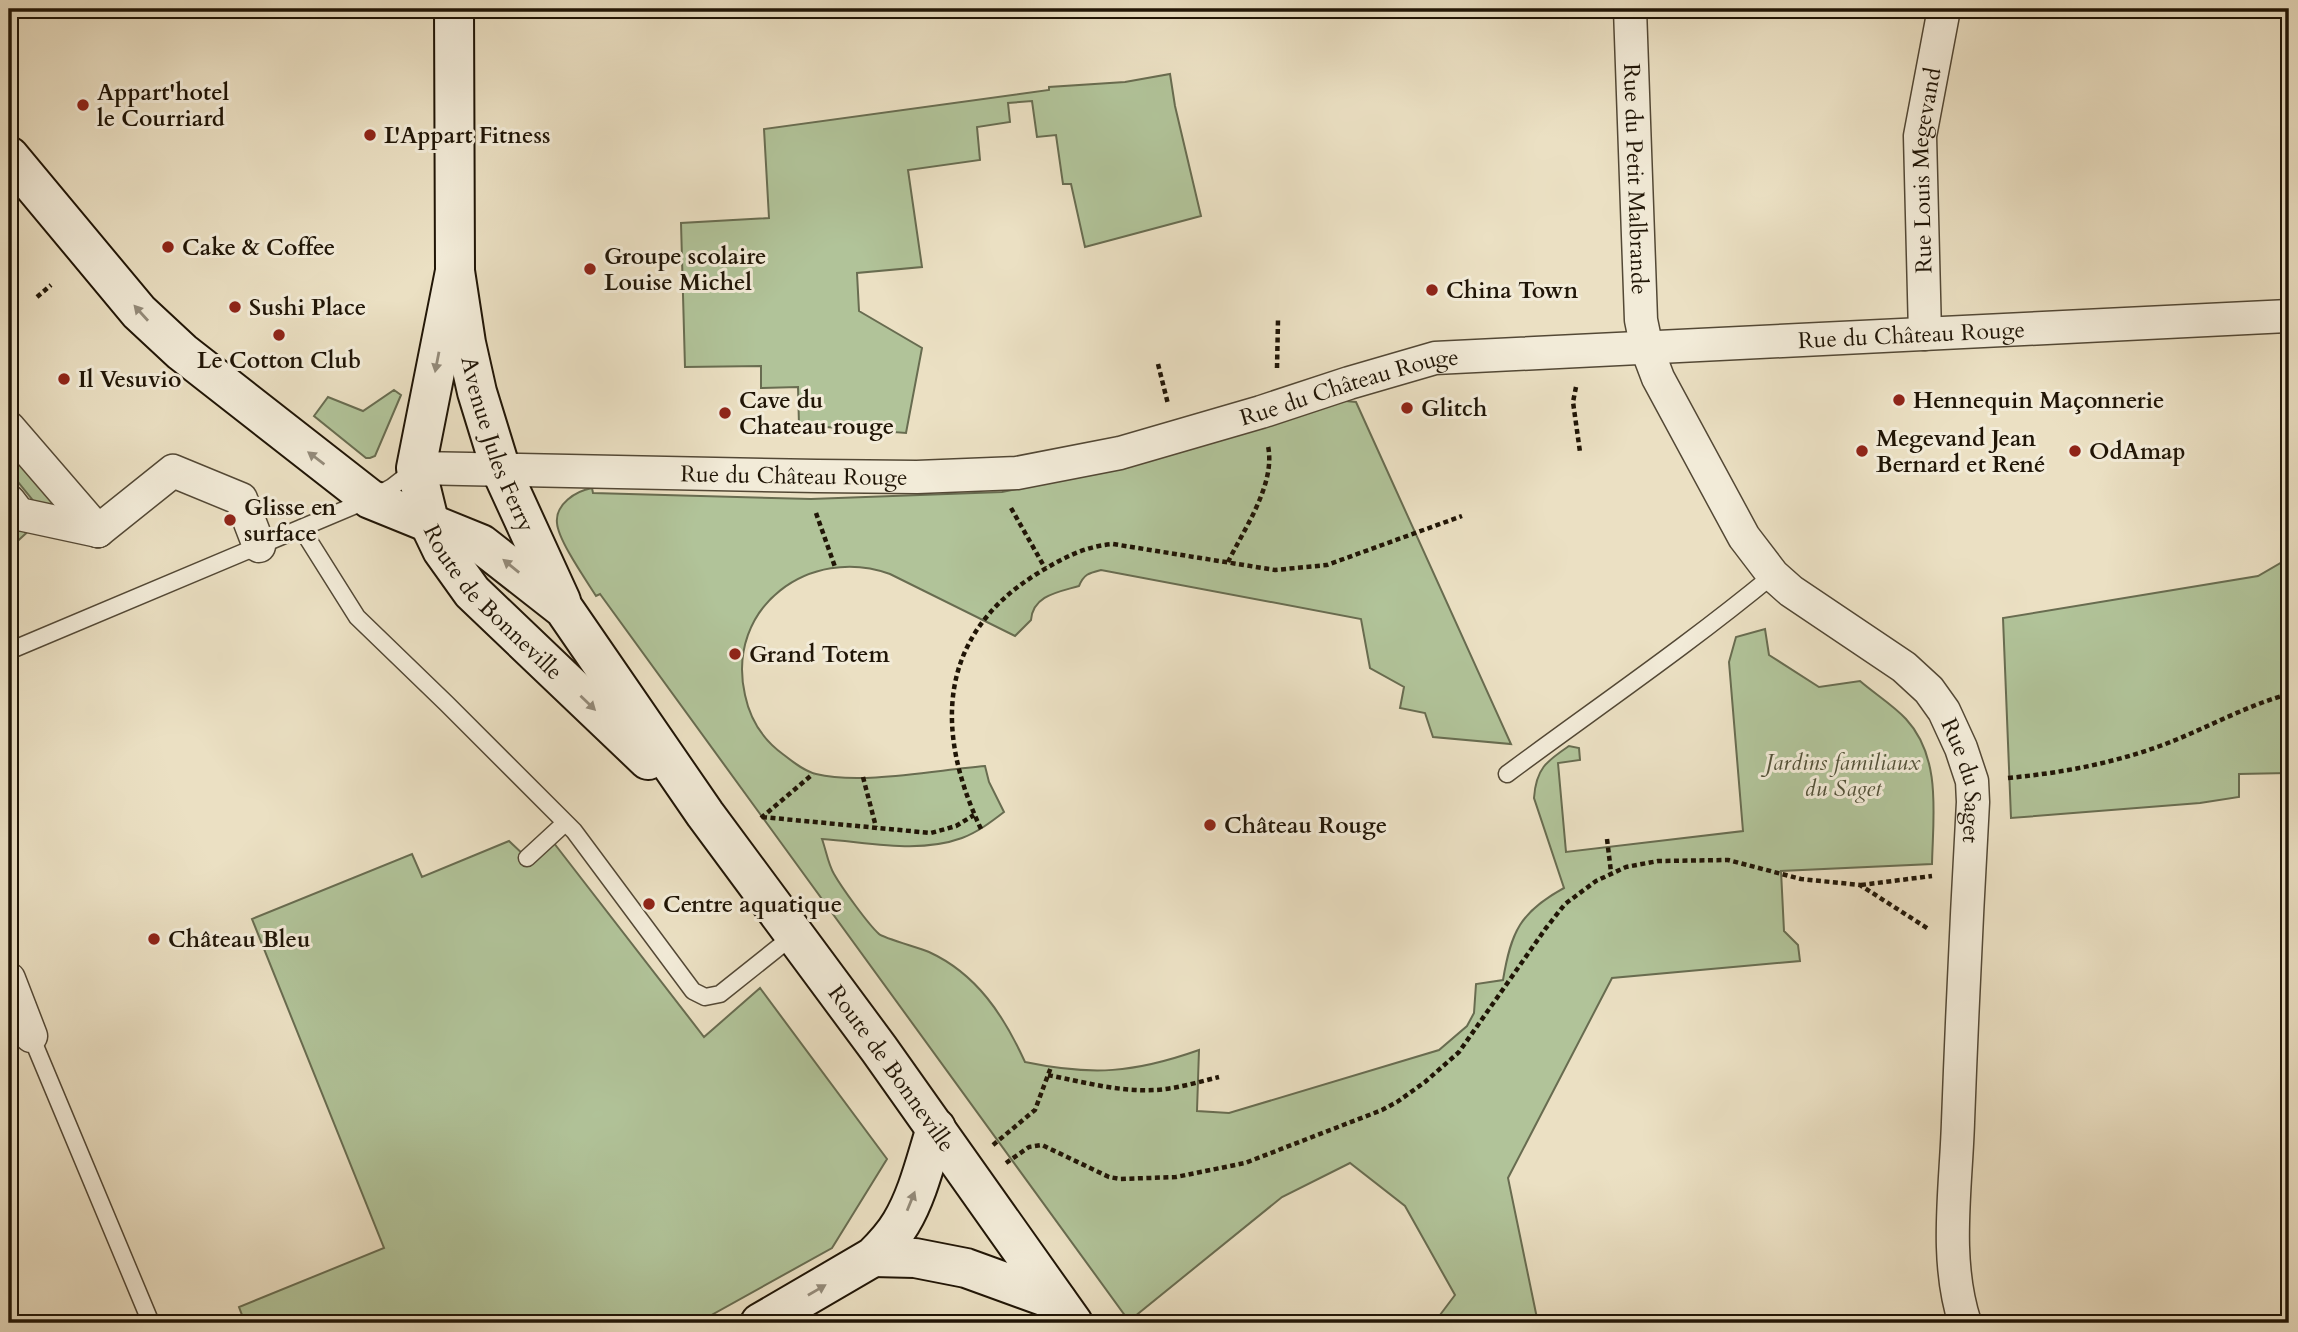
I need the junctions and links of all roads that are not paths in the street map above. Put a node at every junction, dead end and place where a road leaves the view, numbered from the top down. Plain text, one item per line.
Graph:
1 (454, 9) edge
2 (1630, 9) edge
3 (1944, 9) edge
4 (9, 156) edge
5 (455, 271) junction
6 (2289, 316) edge
7 (1925, 334) junction
8 (1647, 349) junction
9 (9, 428) edge
10 (416, 468) junction
11 (501, 470) junction
12 (370, 499) junction
13 (9, 501) edge
14 (430, 525) junction
15 (301, 528) junction
16 (97, 531) junction
17 (259, 546) junction
18 (1773, 575) junction
19 (564, 609) junction
20 (9, 651) edge
21 (1507, 774) dead end
22 (705, 814) junction
23 (565, 823) junction
24 (527, 858) dead end
25 (794, 934) junction
26 (9, 979) edge
27 (31, 1036) joint
28 (936, 1128) junction
29 (873, 1257) junction
30 (1065, 1312) edge
31 (1956, 1318) edge
32 (151, 1323) edge
33 (760, 1323) edge

1 - 5 main road, Avenue Jules Ferry
2 - 8 street, Rue du Petit Malbrande
3 - 7 street, Rue Louis Megevand
12 -> 4 main road
5 -> 10 main road, Avenue Jules Ferry
5 - 11 main road, Avenue Jules Ferry
6 - 7 street, Rue du Château Rouge
7 - 8 street, Rue du Château Rouge
8 - 11 street, Rue du Château Rouge
8 - 18 street, Rue du Saget
9 - 16 street
10 - 11 street, Rue du Château Rouge
10 - 12 lane
10 - 14 main road, Avenue Jules Ferry
11 - 19 main road, Avenue Jules Ferry
12 - 14 main road
12 - 15 lane
13 - 16 street
19 -> 14 main road, Route de Bonneville
14 -> 22 main road, Route de Bonneville
15 - 17 lane
15 - 23 lane
16 - 17 street
17 - 20 lane
18 - 21 lane
18 - 31 street, Rue du Saget
19 - 22 main road, Route de Bonneville
22 - 25 main road, Route de Bonneville
23 - 24 lane
23 - 25 lane
25 - 28 main road, Route de Bonneville
26 - 27 street
27 - 32 lane
29 -> 28 main road
28 - 30 main road, Route de Bonneville
29 - 30 main road
33 -> 29 main road

